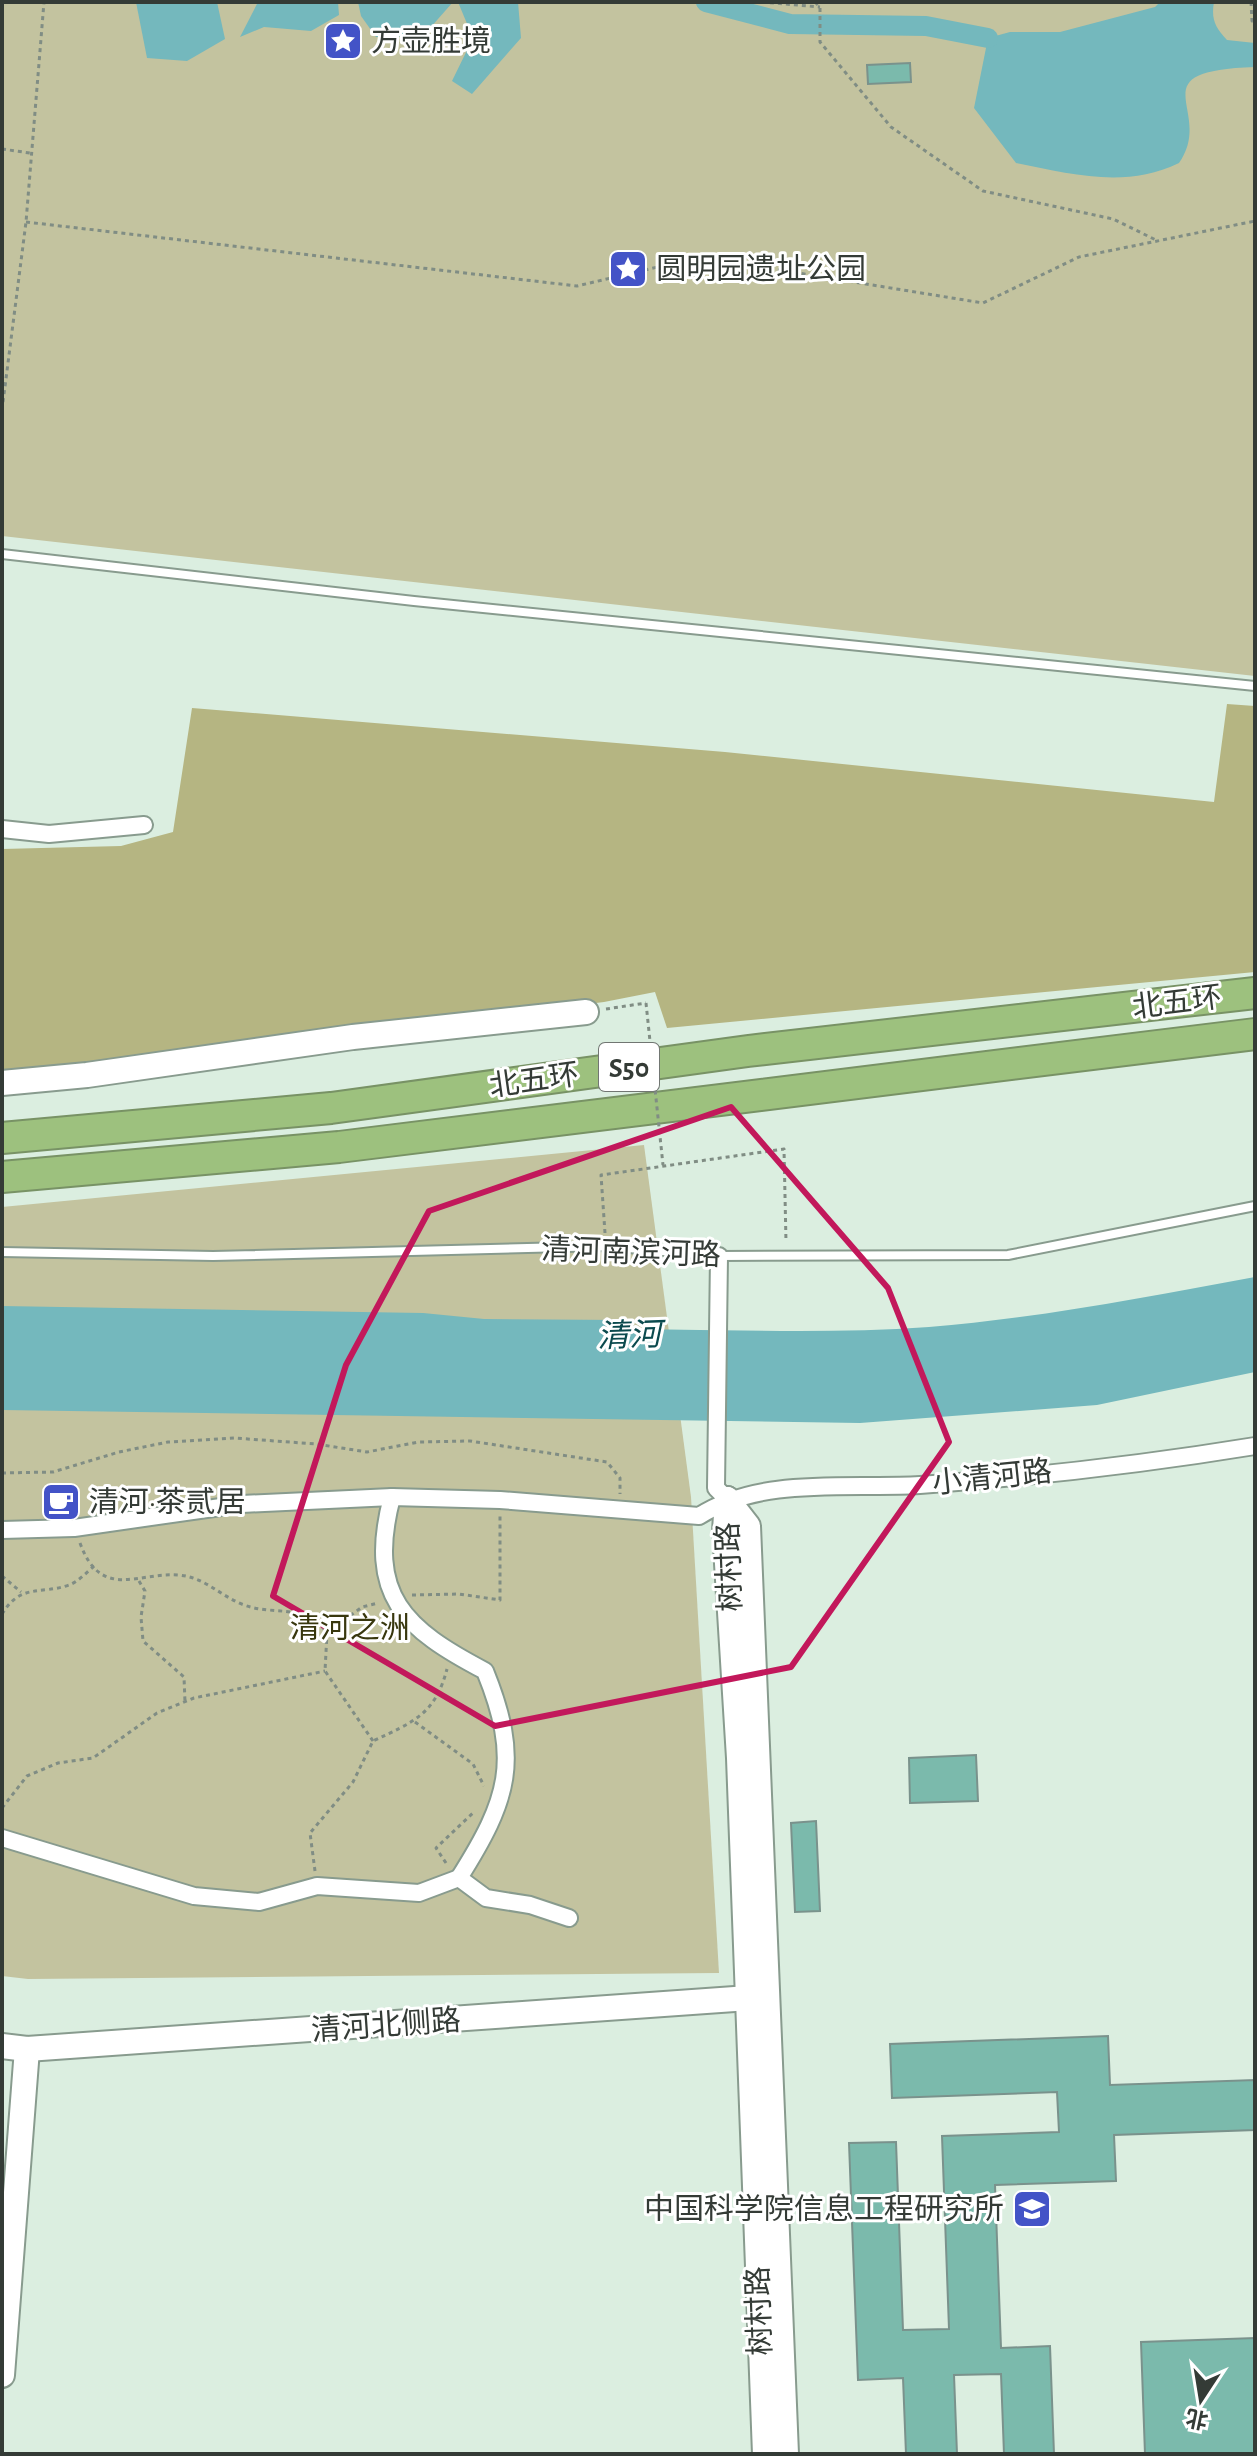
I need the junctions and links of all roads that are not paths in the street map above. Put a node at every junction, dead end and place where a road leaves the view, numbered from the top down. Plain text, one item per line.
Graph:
1 (2, 554) edge
2 (1255, 686) edge
3 (144, 825) dead end
4 (2, 829) edge
5 (1255, 993) edge
6 (586, 1012) road end
7 (1255, 1034) edge
8 (2, 1083) edge
9 (2, 1138) edge
10 (2, 1177) edge
11 (1255, 1206) edge
12 (2, 1252) edge
13 (719, 1256) junction
14 (1255, 1446) edge
15 (392, 1497) junction
16 (727, 1499) junction
17 (2, 1530) edge
18 (2, 1838) edge
19 (459, 1878) junction
20 (569, 1918) dead end
21 (759, 1998) junction
22 (2, 2046) edge
23 (27, 2049) junction
24 (2, 2375) edge
25 (765, 2454) edge
26 (786, 2454) edge

1 - 2 lane
3 - 4 street
5 - 9 highway, 北五环 / S50
6 - 8 street
7 - 10 highway, 北五环 / S50
11 - 13 lane, 清河南滨河路
12 - 13 lane, 清河南滨河路
13 - 16 street
14 - 16 street, 小清河路
15 - 16 street, 小清河路
15 - 17 street, 小清河路
15 - 19 street
16 - 21 street, 树村路
18 - 19 street
19 - 20 street
21 - 23 street, 清河北侧路
21 - 25 street, 树村路
21 - 26 street, 树村路
22 - 23 street, 清河北侧路
23 - 24 street

